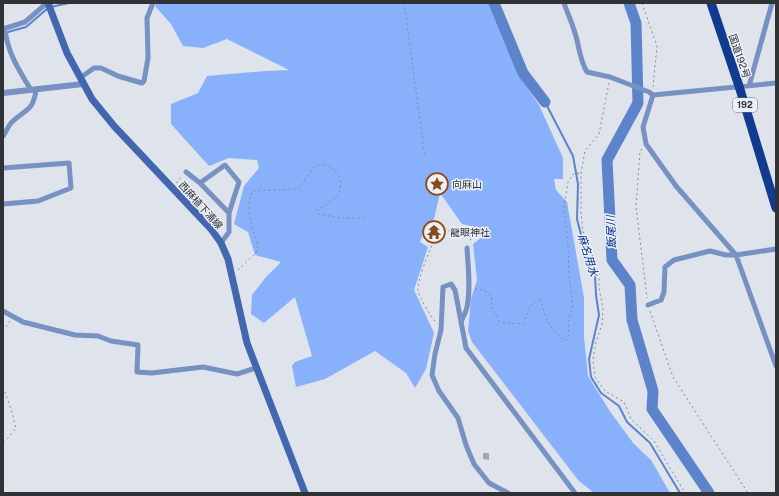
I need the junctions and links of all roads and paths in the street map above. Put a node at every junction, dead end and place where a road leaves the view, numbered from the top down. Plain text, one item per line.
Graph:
1 (152, 3) edge
2 (404, 3) edge
3 (564, 3) edge
4 (642, 3) edge
5 (711, 3) edge
6 (772, 3) edge
7 (49, 5) edge
8 (4, 29) edge
9 (612, 78) junction
10 (82, 81) junction
11 (776, 82) edge
12 (739, 86) junction
13 (749, 86) junction
14 (34, 90) junction
15 (3, 92) edge
16 (651, 94) junction
17 (3, 136) edge
18 (646, 144) junction
19 (425, 157) dead end
20 (3, 168) edge
21 (186, 172) joint
22 (581, 173) junction
23 (200, 183) junction
24 (174, 190) junction
25 (3, 204) edge
26 (776, 208) edge
27 (229, 213) junction
28 (364, 218) dead end
29 (221, 243) junction
30 (466, 248) joint
31 (776, 249) edge
32 (736, 255) junction
33 (232, 276) junction
34 (468, 287) junction
35 (648, 305) junction
36 (3, 311) edge
37 (12, 317) junction
38 (461, 322) junction
39 (441, 330) junction
40 (3, 331) edge
41 (776, 366) edge
42 (256, 368) junction
43 (3, 387) edge
44 (3, 441) edge
45 (305, 493) edge
46 (508, 493) edge
47 (575, 493) edge
48 (685, 493) edge
49 (748, 493) edge

1 - 10 street
2 - 19 path
3 - 9 street
4 - 16 path
5 - 12 highway, 国道192号 / 192
6 - 13 street
7 - 8 street
7 - 10 main road, 西麻植下浦線
8 - 14 street
9 - 16 street
9 - 22 path
10 - 14 street
10 - 24 main road, 西麻植下浦線
11 - 13 street
12 - 13 street
12 - 16 street
12 - 26 highway, 国道192号 / 192
14 - 15 street
14 - 17 street
16 - 18 street
18 - 32 street
18 - 35 path
20 - 25 street
21 - 23 street
21 - 24 path
22 - 34 path
22 - 48 path
23 - 27 street
23 - 27 street
24 - 29 main road, 西麻植下浦線
27 - 29 street
28 - 33 path
29 - 33 main road, 西麻植下浦線
30 - 34 street
30 - 39 path
31 - 32 street
32 - 35 street
32 - 41 street
33 - 42 main road, 西麻植下浦線
34 - 38 street
35 - 49 path
36 - 37 street
37 - 40 path
37 - 42 street
38 - 39 street
38 - 47 street
39 - 46 street
42 - 45 main road, 西麻植下浦線
43 - 44 path

